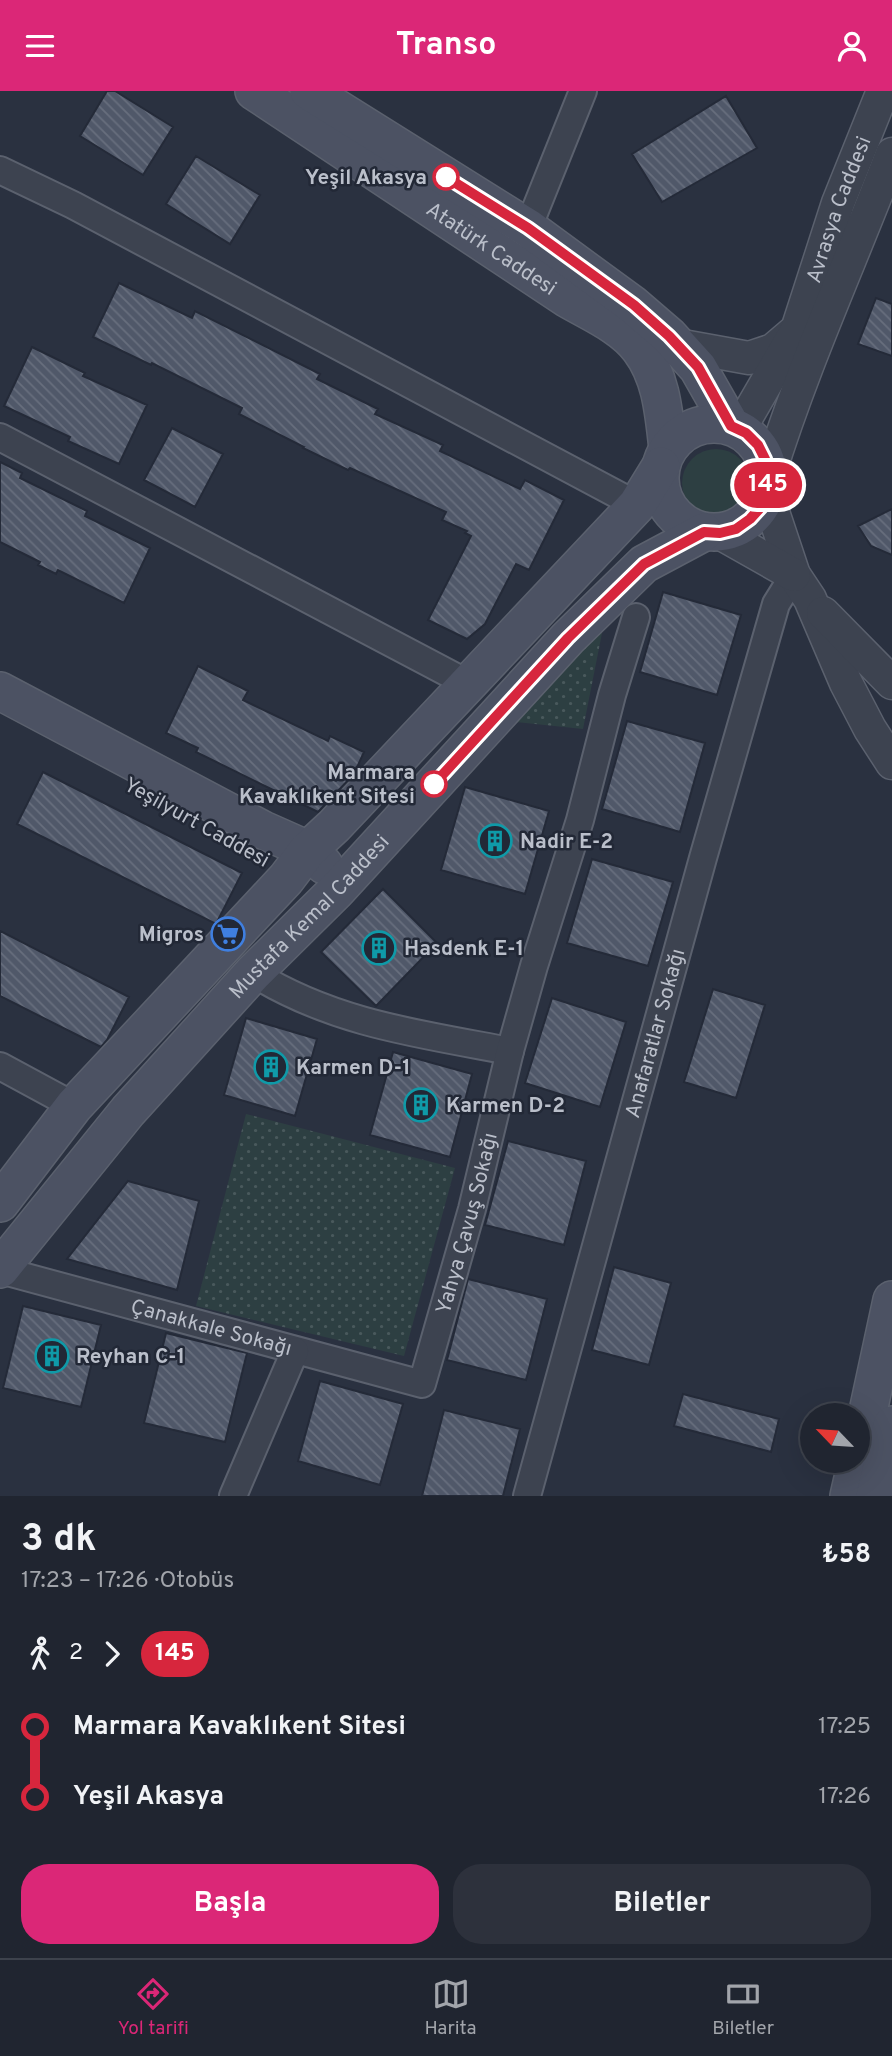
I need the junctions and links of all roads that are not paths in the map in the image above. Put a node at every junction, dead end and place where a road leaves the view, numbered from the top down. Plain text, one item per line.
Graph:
1 (583, 91) edge
2 (883, 91) edge
3 (286, 96) edge
4 (892, 154) edge
5 (0, 170) edge
6 (528, 228) junction
7 (797, 330) junction
8 (677, 345) junction
9 (735, 428) junction
10 (0, 437) edge
11 (664, 458) junction
12 (768, 484) junction
13 (637, 505) junction
14 (712, 533) junction
15 (802, 587) junction
16 (636, 617) dead end
17 (885, 669) edge
18 (467, 683) junction
19 (0, 691) edge
20 (0, 713) edge
21 (892, 763) edge
22 (308, 850) junction
23 (286, 879) junction
24 (337, 890) junction
25 (253, 973) junction
26 (510, 1051) junction
27 (0, 1066) edge
28 (75, 1106) junction
29 (0, 1203) edge
30 (0, 1270) edge
31 (892, 1300) edge
32 (295, 1351) junction
33 (422, 1384) joint
34 (869, 1403) edge
35 (892, 1425) edge
36 (854, 1473) edge
37 (233, 1496) edge
38 (527, 1496) edge
39 (849, 1496) edge
40 (875, 1496) edge

1 - 6 street
2 - 7 street, Avrasya Caddesi
3 - 6 main road, Atatürk Caddesi
3 - 11 main road, Atatürk Caddesi
4 - 12 street
5 - 13 street
6 - 8 main road, Atatürk Caddesi
7 - 8 street
7 - 9 street, Avrasya Caddesi
8 - 9 main road, Atatürk Caddesi
9 - 11 main road
9 - 12 main road
10 - 18 street
11 - 13 main road, Mustafa Kemal Caddesi
11 - 14 main road
12 - 14 main road
12 - 15 street
13 - 18 main road, Mustafa Kemal Caddesi
14 - 15 street
14 - 24 main road, Mustafa Kemal Caddesi
15 - 17 street
15 - 21 street
15 - 38 street, Anafaratlar Sokağı
16 - 26 street, Yahya Çavuş Sokağı
18 - 22 main road, Mustafa Kemal Caddesi
19 - 22 main road, Yeşilyurt Caddesi
20 - 23 main road, Yeşilyurt Caddesi
22 - 23 main road, Mustafa Kemal Caddesi
22 - 24 main road, Yeşilyurt Caddesi
23 - 24 main road, Yeşilyurt Caddesi
23 - 28 main road, Mustafa Kemal Caddesi
24 - 25 main road, Mustafa Kemal Caddesi
25 - 26 street
25 - 30 main road, Mustafa Kemal Caddesi
26 - 33 street, Yahya Çavuş Sokağı
27 - 28 street
28 - 29 main road, Mustafa Kemal Caddesi
30 - 32 street, Çanakkale Sokağı
31 - 34 main road
32 - 33 street, Çanakkale Sokağı
32 - 37 street
35 - 40 main road
36 - 39 main road

